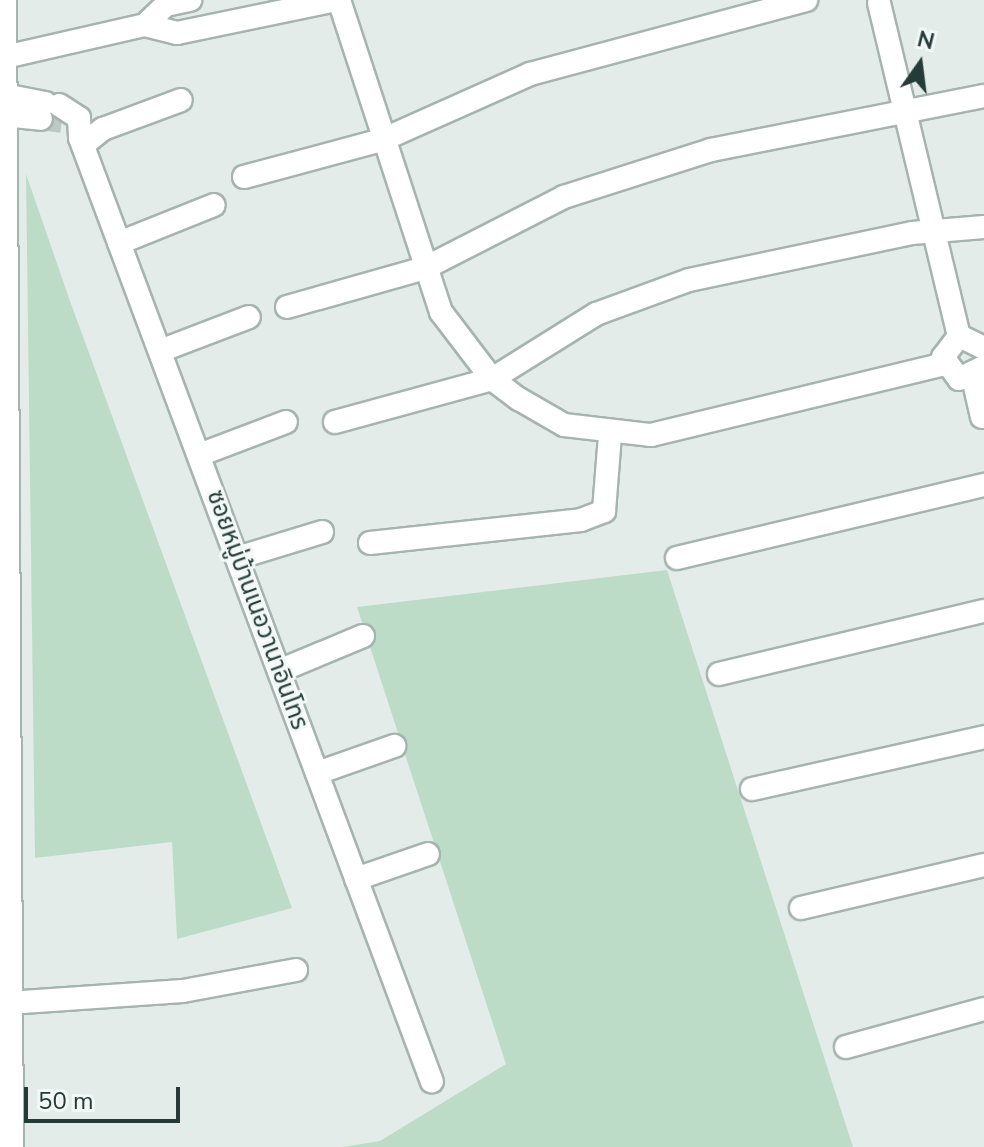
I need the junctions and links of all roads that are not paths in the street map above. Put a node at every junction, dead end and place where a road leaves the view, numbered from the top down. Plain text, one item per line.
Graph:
1 (4, 0) edge
2 (190, 0) edge
3 (806, 0) edge
4 (334, 1) edge
5 (876, 1) edge
6 (145, 25) junction
7 (5, 57) junction
8 (984, 96) edge
9 (181, 100) dead end
10 (4, 105) junction
11 (905, 111) junction
12 (382, 140) junction
13 (82, 142) junction
14 (244, 177) dead end
15 (214, 205) dead end
16 (984, 227) edge
17 (934, 232) junction
18 (119, 243) junction
19 (425, 268) junction
20 (287, 307) dead end
21 (249, 317) dead end
22 (959, 336) junction
23 (984, 348) edge
24 (160, 351) junction
25 (944, 364) junction
26 (979, 372) edge
27 (492, 379) junction
28 (982, 417) edge
29 (286, 422) dead end
30 (335, 422) dead end
31 (610, 434) junction
32 (199, 455) junction
33 (984, 485) edge
34 (322, 532) dead end
35 (370, 543) dead end
36 (237, 558) junction
37 (677, 558) dead end
38 (984, 611) edge
39 (363, 636) dead end
40 (279, 671) junction
41 (719, 674) dead end
42 (984, 737) edge
43 (394, 746) dead end
44 (317, 773) junction
45 (752, 789) dead end
46 (428, 854) dead end
47 (984, 865) edge
48 (356, 879) junction
49 (801, 908) dead end
50 (296, 970) dead end
51 (8, 1003) junction
52 (984, 1009) edge
53 (846, 1047) dead end
54 (432, 1082) dead end
55 (11, 1147) edge

1 - 7 main road
2 - 6 street
3 - 12 street
4 - 6 street
4 - 12 street
5 - 11 street
6 - 7 street
7 - 10 main road
8 - 11 street
9 - 13 street
10 - 13 street, ซอยหมู่บ้านเนอวานาอินโทร
10 - 51 main road
11 - 17 street
11 - 19 street
12 - 14 street
12 - 19 street
13 - 18 street, ซอยหมู่บ้านเนอวานาอินโทร
15 - 18 street
16 - 17 street
17 - 22 street
17 - 27 street
18 - 24 street, ซอยหมู่บ้านเนอวานาอินโทร
19 - 20 street
19 - 27 street
21 - 24 street
22 - 23 street
22 - 25 street
24 - 32 street, ซอยหมู่บ้านเนอวานาอินโทร
25 - 26 street
25 - 31 street
26 - 28 street
27 - 30 street
27 - 31 street
29 - 32 street
31 - 35 street
32 - 36 street, ซอยหมู่บ้านเนอวานาอินโทร
33 - 37 street
34 - 36 street
36 - 40 street, ซอยหมู่บ้านเนอวานาอินโทร
38 - 41 street
39 - 40 street
40 - 44 street, ซอยหมู่บ้านเนอวานาอินโทร
42 - 45 street
43 - 44 street
44 - 48 street, ซอยหมู่บ้านเนอวานาอินโทร
46 - 48 street
47 - 49 street
48 - 54 street, ซอยหมู่บ้านเนอวานาอินโทร
50 - 51 street
51 - 55 main road
52 - 53 street

